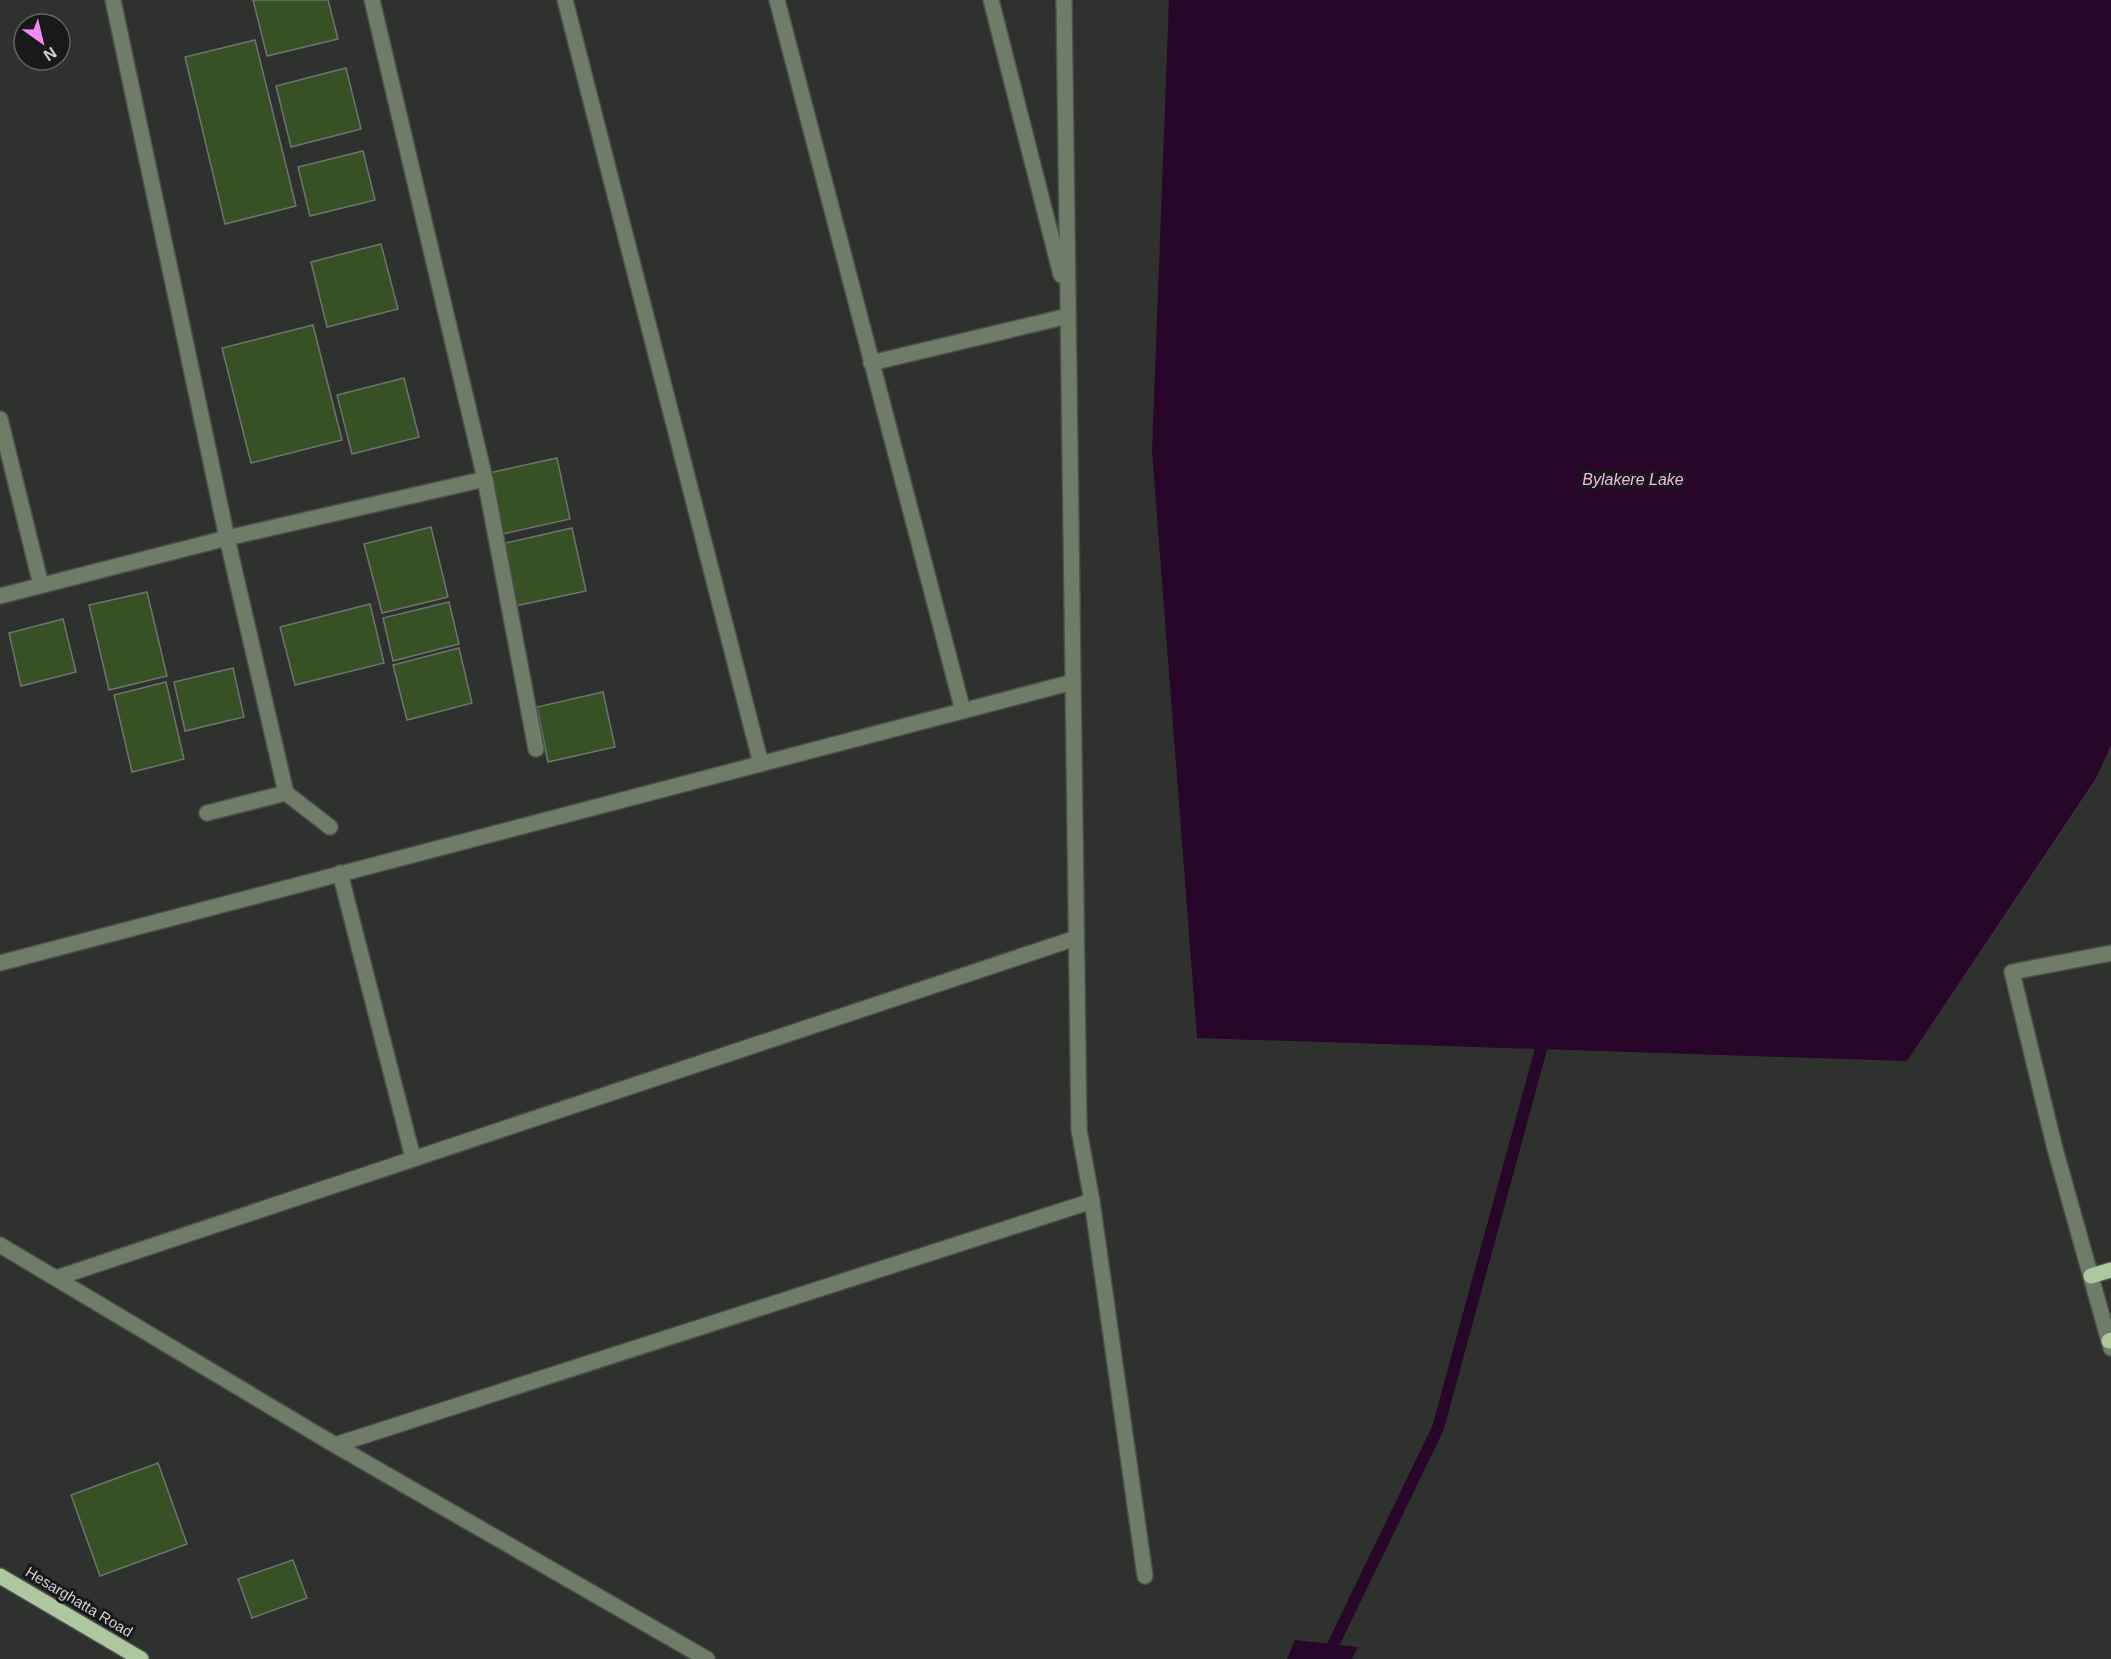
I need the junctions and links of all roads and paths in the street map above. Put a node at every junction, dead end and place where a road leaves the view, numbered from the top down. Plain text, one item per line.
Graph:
1 (113, 0) edge
2 (372, 0) edge
3 (565, 0) edge
4 (777, 0) edge
5 (991, 0) edge
6 (1064, 0) edge
7 (1067, 298) junction
8 (1068, 316) junction
9 (871, 363) junction
10 (0, 419) edge
11 (484, 479) junction
12 (227, 538) junction
13 (41, 585) junction
14 (0, 596) edge
15 (1073, 682) junction
16 (963, 711) junction
17 (536, 749) dead end
18 (761, 764) junction
19 (286, 793) junction
20 (207, 813) dead end
21 (330, 827) dead end
22 (340, 873) junction
23 (1076, 938) junction
24 (2111, 953) edge
25 (0, 963) edge
26 (413, 1158) junction
27 (1092, 1201) junction
28 (0, 1245) edge
29 (2111, 1270) edge
30 (2091, 1276) junction
31 (56, 1278) junction
32 (2110, 1343) edge
33 (335, 1445) junction
34 (0, 1576) edge
35 (1145, 1576) dead end
36 (141, 1659) edge
37 (707, 1659) edge

1 - 12 street
2 - 11 street
3 - 18 street
4 - 9 street
5 - 7 street
6 - 7 street
7 - 8 street
8 - 9 street
8 - 15 street
9 - 16 street
10 - 13 street
11 - 12 street
11 - 17 street
12 - 13 street
12 - 19 street
13 - 14 street
15 - 16 street
15 - 23 street
16 - 18 street
18 - 22 street
19 - 20 street
19 - 21 street
22 - 25 street
22 - 26 street
23 - 26 street
23 - 27 street
24 - 30 street
26 - 31 street
27 - 33 street
27 - 35 street
28 - 31 street
29 - 30 main road
30 - 32 street
31 - 33 street
33 - 37 street
34 - 36 main road, Hesarghatta Road

